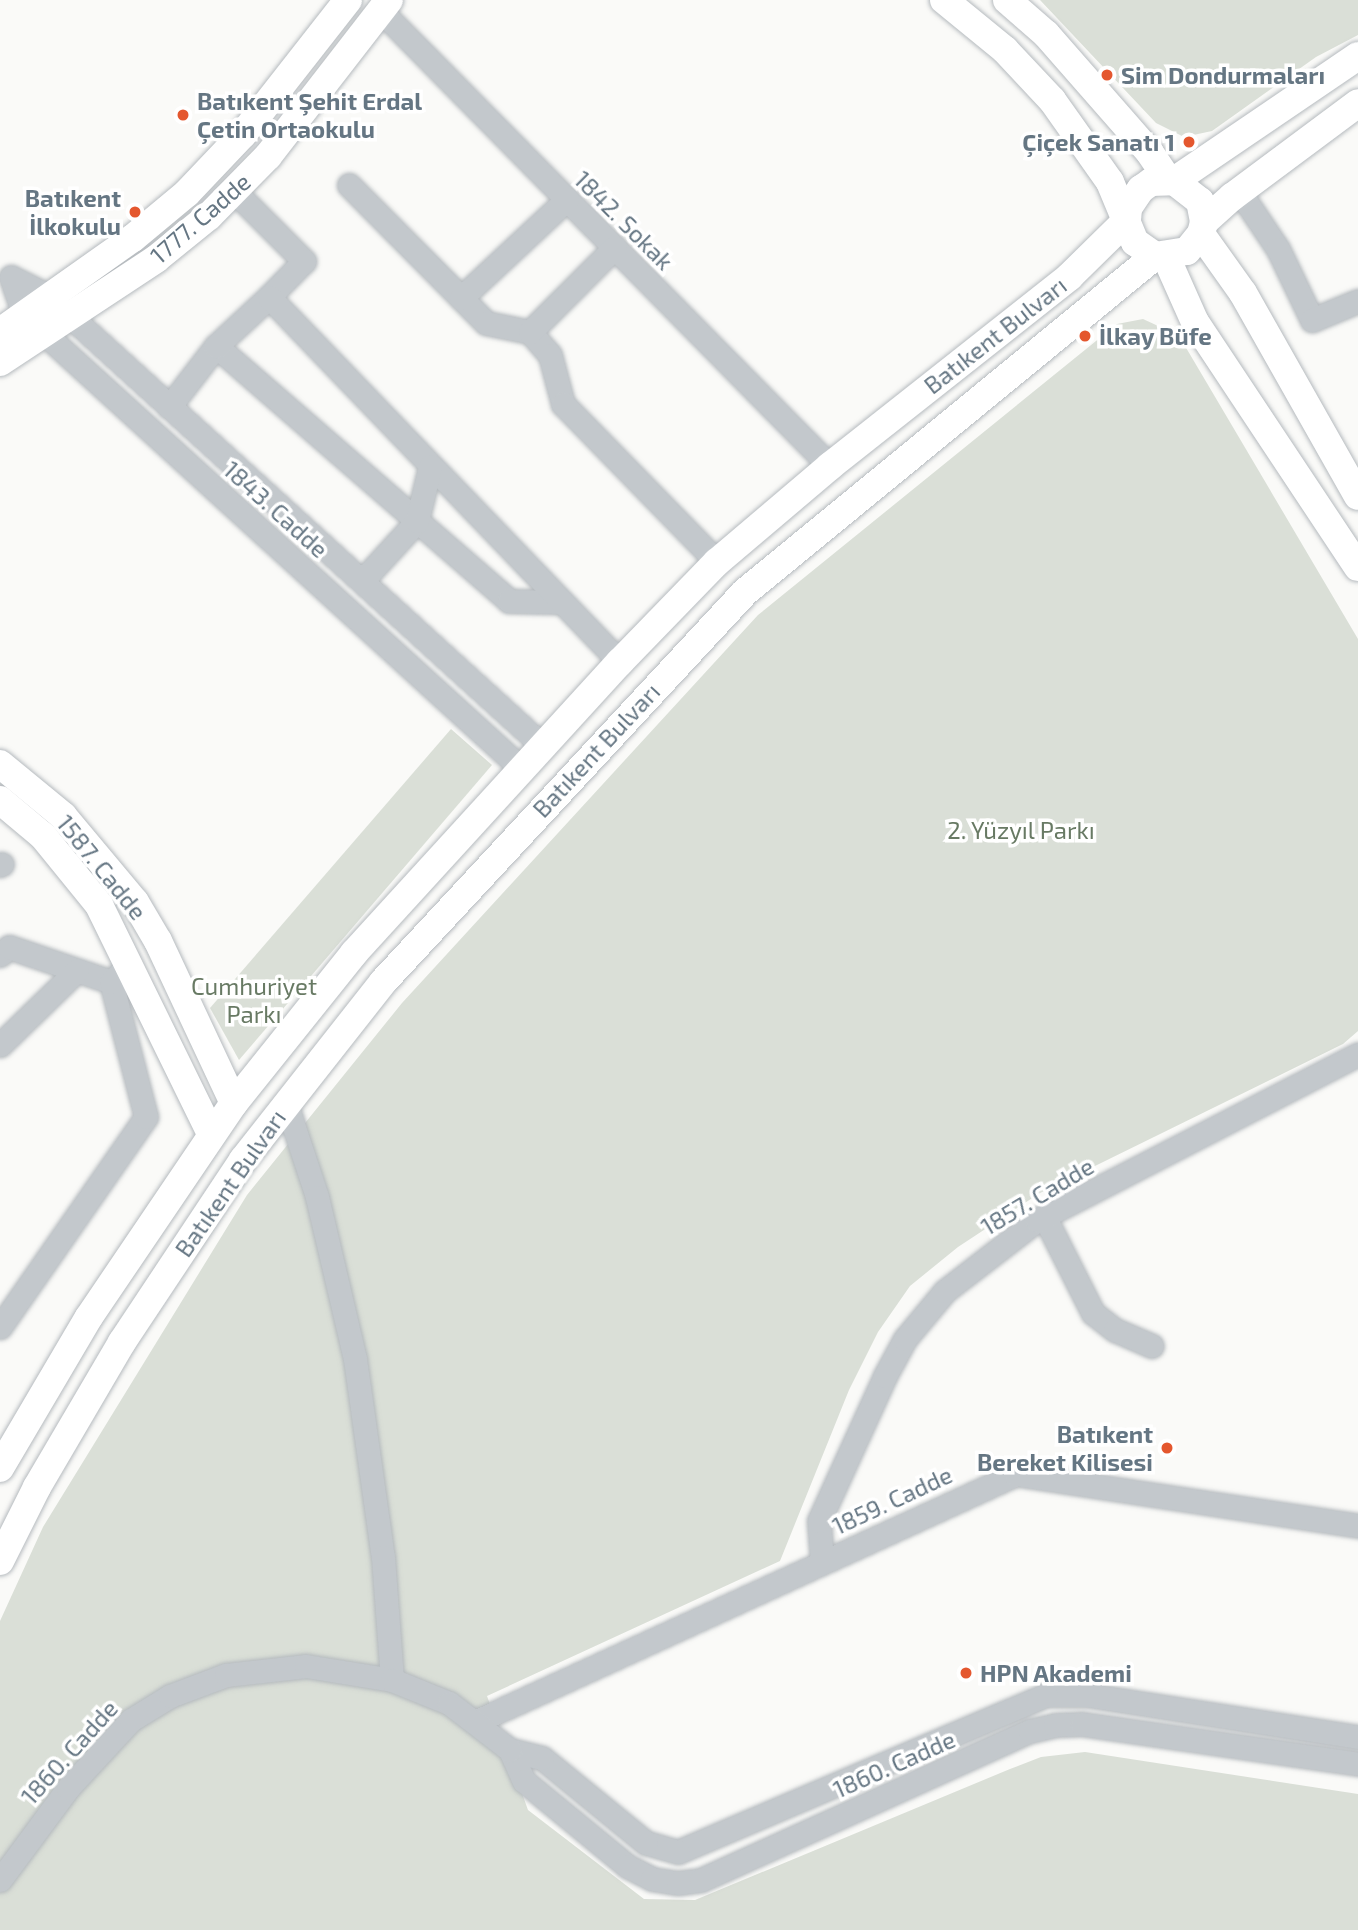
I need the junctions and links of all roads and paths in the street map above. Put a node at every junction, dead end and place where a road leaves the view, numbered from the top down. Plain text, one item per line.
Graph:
1 (348, 0) edge
2 (944, 0) edge
3 (1007, 0) edge
4 (385, 5) edge
5 (1358, 56) edge
6 (1358, 103) edge
7 (1171, 181) junction
8 (349, 185) dead end
9 (1239, 191) junction
10 (234, 192) junction
11 (567, 199) junction
12 (1127, 220) junction
13 (1202, 228) junction
14 (615, 247) junction
15 (1160, 256) junction
16 (5, 272) edge
17 (47, 295) junction
18 (269, 297) junction
19 (461, 298) junction
20 (1358, 301) edge
21 (70, 316) junction
22 (34, 324) junction
23 (0, 331) edge
24 (530, 332) junction
25 (216, 346) junction
26 (0, 362) edge
27 (169, 407) junction
28 (830, 466) junction
29 (430, 467) junction
30 (1358, 496) edge
31 (417, 521) junction
32 (718, 562) junction
33 (1358, 567) edge
34 (362, 581) junction
35 (558, 602) junction
36 (620, 662) junction
37 (543, 746) junction
38 (0, 764) edge
39 (522, 769) junction
40 (0, 800) edge
41 (0, 955) edge
42 (77, 970) junction
43 (121, 973) junction
44 (0, 1045) edge
45 (1358, 1054) edge
46 (219, 1072) junction
47 (189, 1086) junction
48 (233, 1103) junction
49 (286, 1103) junction
50 (211, 1134) junction
51 (1044, 1216) junction
52 (0, 1327) edge
53 (1152, 1346) dead end
54 (0, 1468) edge
55 (1358, 1526) edge
56 (0, 1561) edge
57 (822, 1562) junction
58 (392, 1680) junction
59 (477, 1721) junction
60 (1358, 1737) edge
61 (510, 1750) junction
62 (1358, 1764) edge
63 (0, 1880) edge

1 - 17 main road, 1777. Cadde
2 - 12 main road
3 - 7 main road
4 - 10 main road, 1777. Cadde
4 - 11 street, 1842. Sokak
5 - 7 main road, Batıkent Bulvarı
6 - 9 main road, Batıkent Bulvarı
7 - 12 main road, Batıkent Bulvarı
7 - 13 main road
8 - 19 street
9 - 13 main road, Batıkent Bulvarı
9 - 20 street
10 - 18 street
10 - 21 main road, 1777. Cadde
11 - 14 street, 1842. Sokak
11 - 19 street
12 - 15 main road
12 - 28 main road, Batıkent Bulvarı
13 - 15 main road, Batıkent Bulvarı
13 - 30 main road
14 - 24 street
14 - 28 street, 1842. Sokak
15 - 33 main road
15 - 49 main road, Batıkent Bulvarı
16 - 17 street, 1843. Cadde
16 - 22 street, 1843. Cadde
17 - 21 street, 1843. Cadde
17 - 22 main road, 1777. Cadde
18 - 25 street
18 - 29 street
19 - 24 street
21 - 22 main road, 1777. Cadde
21 - 27 street, 1843. Cadde
22 - 23 main road, 1777. Cadde
22 - 26 main road, 1777. Cadde
22 - 39 street, 1843. Cadde
24 - 32 street
25 - 27 street
25 - 31 street
27 - 34 street, 1843. Cadde
28 - 32 main road, Batıkent Bulvarı
29 - 31 street
29 - 35 street
31 - 34 street
31 - 35 street
32 - 36 main road, Batıkent Bulvarı
34 - 37 street, 1843. Cadde
35 - 36 street
36 - 37 main road, Batıkent Bulvarı
37 - 39 main road, Batıkent Bulvarı
38 - 46 main road, 1587. Cadde
39 - 48 main road, Batıkent Bulvarı
40 - 43 main road, 1587. Cadde
41 - 42 street
42 - 43 street
42 - 44 street
43 - 47 main road, 1587. Cadde
43 - 52 street
45 - 51 street, 1857. Cadde
46 - 47 street
46 - 48 main road, 1587. Cadde
47 - 50 main road, 1587. Cadde
48 - 50 main road, Batıkent Bulvarı
49 - 56 main road, Batıkent Bulvarı
49 - 58 street
50 - 54 main road, Batıkent Bulvarı
51 - 53 street
51 - 57 street, 1857. Cadde
55 - 57 street, 1859. Cadde
57 - 59 street, 1859. Cadde
58 - 59 street, 1860. Cadde
58 - 63 street, 1860. Cadde
59 - 61 street, 1860. Cadde
60 - 61 street, 1860. Cadde
61 - 62 street, 1860. Cadde

